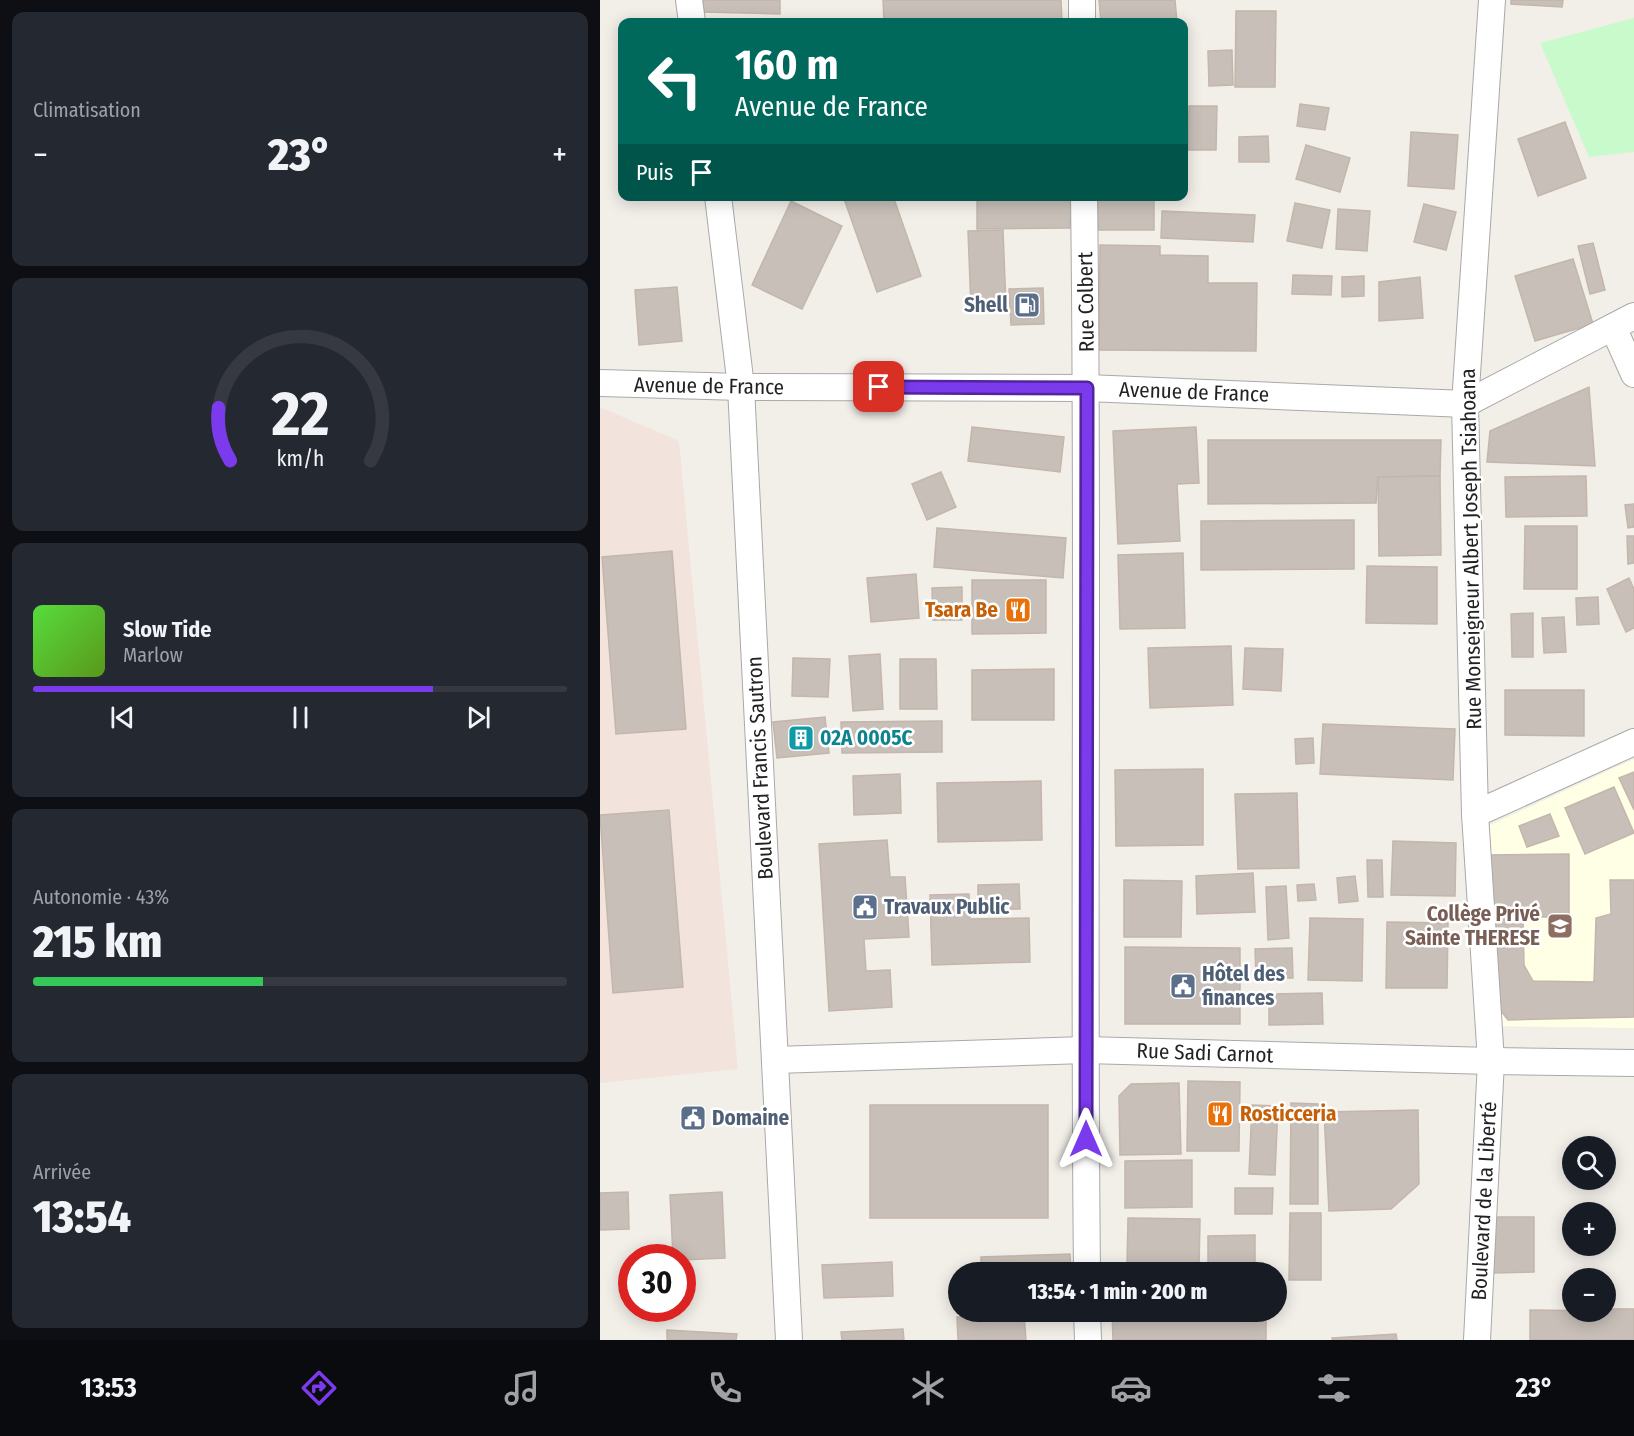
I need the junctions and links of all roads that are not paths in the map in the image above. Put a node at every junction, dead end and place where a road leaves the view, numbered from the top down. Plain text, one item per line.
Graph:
1 (689, 0) edge
2 (1082, 0) edge
3 (1492, 0) edge
4 (691, 18) edge
5 (1082, 18) edge
6 (719, 201) edge
7 (1084, 201) edge
8 (1624, 322) edge
9 (1634, 374) edge
10 (600, 383) edge
11 (741, 387) junction
12 (1087, 388) junction
13 (1465, 404) junction
14 (1634, 742) edge
15 (1475, 814) junction
16 (1085, 1050) junction
17 (775, 1060) junction
18 (1491, 1061) junction
19 (1634, 1063) edge
20 (1087, 1262) edge
21 (1087, 1322) edge
22 (789, 1340) edge
23 (1088, 1340) edge
24 (1477, 1340) edge

1 - 4 street
2 - 5 street
3 - 13 street, Rue Monseigneur Albert Joseph Tsiahoana
6 - 11 street, Boulevard Francis Sautron
7 - 12 street, Rue Colbert
8 - 9 street
8 - 13 street
10 - 11 street, Avenue de France
11 - 12 street, Avenue de France
11 - 17 street, Boulevard Francis Sautron
12 - 13 street, Avenue de France
12 - 16 street, Rue Colbert
13 - 15 street, Rue Monseigneur Albert Joseph Tsiahoana
14 - 15 street
15 - 18 street, Rue Monseigneur Albert Joseph Tsiahoana
16 - 17 street, Rue Sadi Carnot
16 - 18 street, Rue Sadi Carnot
16 - 20 street, Rue Colbert
17 - 22 street, Boulevard Francis Sautron
18 - 19 street, Rue Sadi Carnot
18 - 24 street, Boulevard de la Liberté
21 - 23 street

